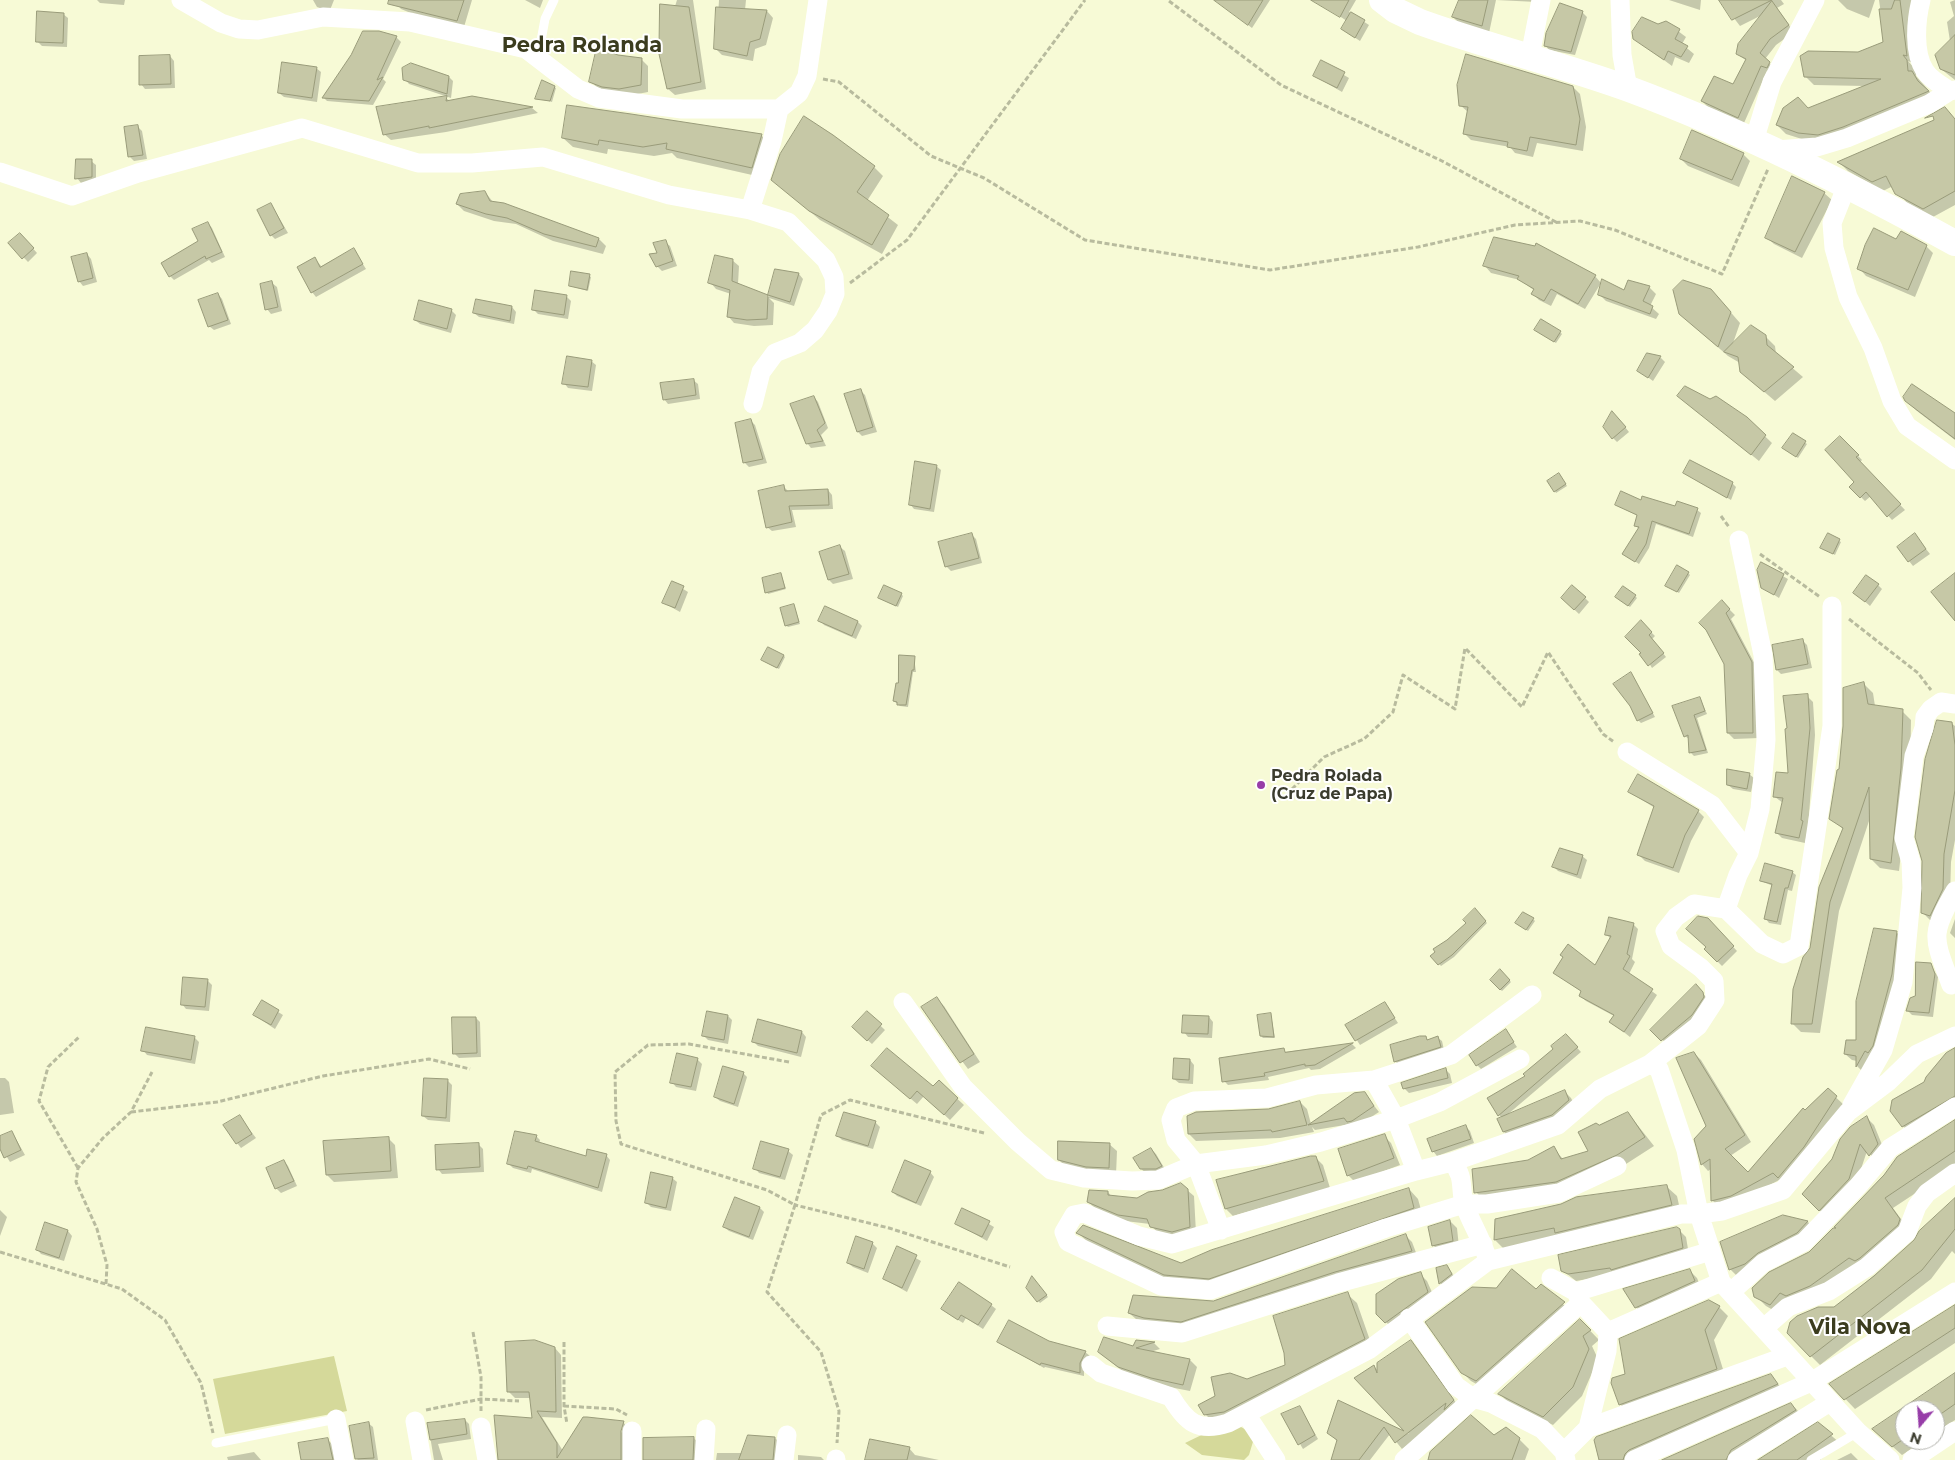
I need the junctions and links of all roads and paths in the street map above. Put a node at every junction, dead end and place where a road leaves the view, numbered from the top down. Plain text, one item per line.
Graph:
1 (181, 0) edge
2 (554, 0) edge
3 (818, 0) edge
4 (1085, 0) edge
5 (1169, 0) edge
6 (1382, 0) edge
7 (1541, 0) edge
8 (1620, 0) edge
9 (1815, 0) edge
10 (1921, 0) edge
11 (1530, 56) junction
12 (538, 57) junction
13 (807, 76) junction
14 (1628, 89) junction
15 (1952, 91) edge
16 (779, 108) junction
17 (1765, 145) junction
18 (961, 169) junction
19 (0, 172) edge
20 (1847, 186) junction
21 (750, 210) junction
22 (1556, 222) junction
23 (1955, 243) edge
24 (835, 294) junction
25 (753, 404) dead end
26 (1955, 460) edge
27 (1739, 540) dead end
28 (1832, 606) dead end
29 (1955, 704) edge
30 (1627, 752) joint
31 (1292, 789) dead end
32 (1749, 853) junction
33 (1955, 891) edge
34 (1726, 909) junction
35 (1954, 986) edge
36 (1532, 995) dead end
37 (903, 1002) dead end
38 (80, 1036) dead end
39 (1955, 1036) edge
40 (1520, 1059) dead end
41 (789, 1062) dead end
42 (1650, 1064) junction
43 (470, 1069) dead end
44 (152, 1072) dead end
45 (1374, 1080) junction
46 (1955, 1107) edge
47 (131, 1112) junction
48 (1848, 1112) junction
49 (1396, 1118) junction
50 (1018, 1142) junction
51 (1452, 1162) junction
52 (1196, 1164) junction
53 (1617, 1166) dead end
54 (78, 1168) junction
55 (1416, 1170) junction
56 (1955, 1173) edge
57 (1464, 1204) junction
58 (795, 1205) junction
59 (1699, 1214) junction
60 (1221, 1230) junction
61 (1711, 1251) junction
62 (0, 1252) edge
63 (1486, 1252) junction
64 (1010, 1267) dead end
65 (1550, 1278) dead end
66 (106, 1284) junction
67 (1726, 1287) junction
68 (1955, 1292) edge
69 (1578, 1298) junction
70 (1409, 1318) junction
71 (1107, 1326) dead end
72 (1764, 1328) junction
73 (473, 1332) dead end
74 (1608, 1332) junction
75 (564, 1342) dead end
76 (1787, 1356) junction
77 (1091, 1365) dead end
78 (1812, 1382) junction
79 (1473, 1398) junction
80 (481, 1399) junction
81 (519, 1401) dead end
82 (1830, 1402) junction
83 (564, 1406) junction
84 (1246, 1414) junction
85 (336, 1419) joint
86 (415, 1421) joint
87 (567, 1424) dead end
88 (482, 1427) joint
89 (1588, 1428) junction
90 (706, 1429) dead end
91 (632, 1431) joint
92 (1955, 1431) edge
93 (1858, 1432) junction
94 (787, 1435) dead end
95 (216, 1443) joint
96 (1565, 1456) edge
97 (344, 1460) edge
98 (422, 1460) edge
99 (487, 1460) edge
100 (632, 1460) edge
101 (704, 1460) edge
102 (784, 1460) edge
103 (836, 1460) edge
104 (1276, 1460) edge
105 (1404, 1460) edge
106 (1634, 1460) edge
107 (1737, 1460) edge
108 (1810, 1460) edge
109 (1890, 1460) edge
110 (1912, 1460) edge

1 - 12 street
2 - 12 lane
3 - 13 street
4 - 18 path
5 - 22 path
6 - 11 main road
7 - 11 street
8 - 14 street
9 - 17 street
10 - 15 street
11 - 14 main road
12 - 16 street
13 - 16 street
13 - 18 path
14 - 17 main road
15 - 17 street
16 - 21 street
17 - 20 main road
17 - 22 path
18 - 22 path
18 - 24 path
19 - 21 street
20 - 23 main road
20 - 26 street
21 - 24 street
24 - 25 street
27 - 32 street
28 - 34 street
29 - 48 street
30 - 31 path
30 - 32 street
32 - 34 street
33 - 35 street
34 - 42 street
36 - 45 street
37 - 50 street
38 - 54 path
39 - 48 street
40 - 49 street
41 - 58 path
42 - 51 street
42 - 59 street
43 - 47 path
44 - 47 path
45 - 49 street
45 - 52 street
46 - 67 street
47 - 54 path
48 - 59 street
49 - 52 street
49 - 55 street
50 - 52 street
50 - 58 path
51 - 55 street
51 - 57 street
52 - 60 street
53 - 57 street
54 - 66 path
55 - 60 street
56 - 72 street
57 - 60 street
57 - 63 street
58 - 64 path
58 - 103 path
59 - 61 street
59 - 63 street
61 - 67 street
61 - 69 street
62 - 66 path
63 - 70 street
63 - 71 street
65 - 69 street
66 - 95 path
67 - 72 street
67 - 74 street
68 - 78 street
69 - 74 street
69 - 79 street
70 - 79 street
70 - 84 street
72 - 76 street
73 - 80 path
74 - 89 street
75 - 83 path
76 - 78 street
76 - 89 street
77 - 84 street
78 - 82 street
78 - 106 street
79 - 96 street
79 - 105 street
80 - 81 path
80 - 86 path
80 - 88 path
82 - 93 street
82 - 107 street
83 - 87 path
83 - 91 path
84 - 104 street
85 - 95 lane
85 - 97 street
86 - 98 street
88 - 99 street
89 - 96 street
90 - 101 street
91 - 100 street
92 - 110 street
93 - 108 lane
93 - 109 street
94 - 102 street

